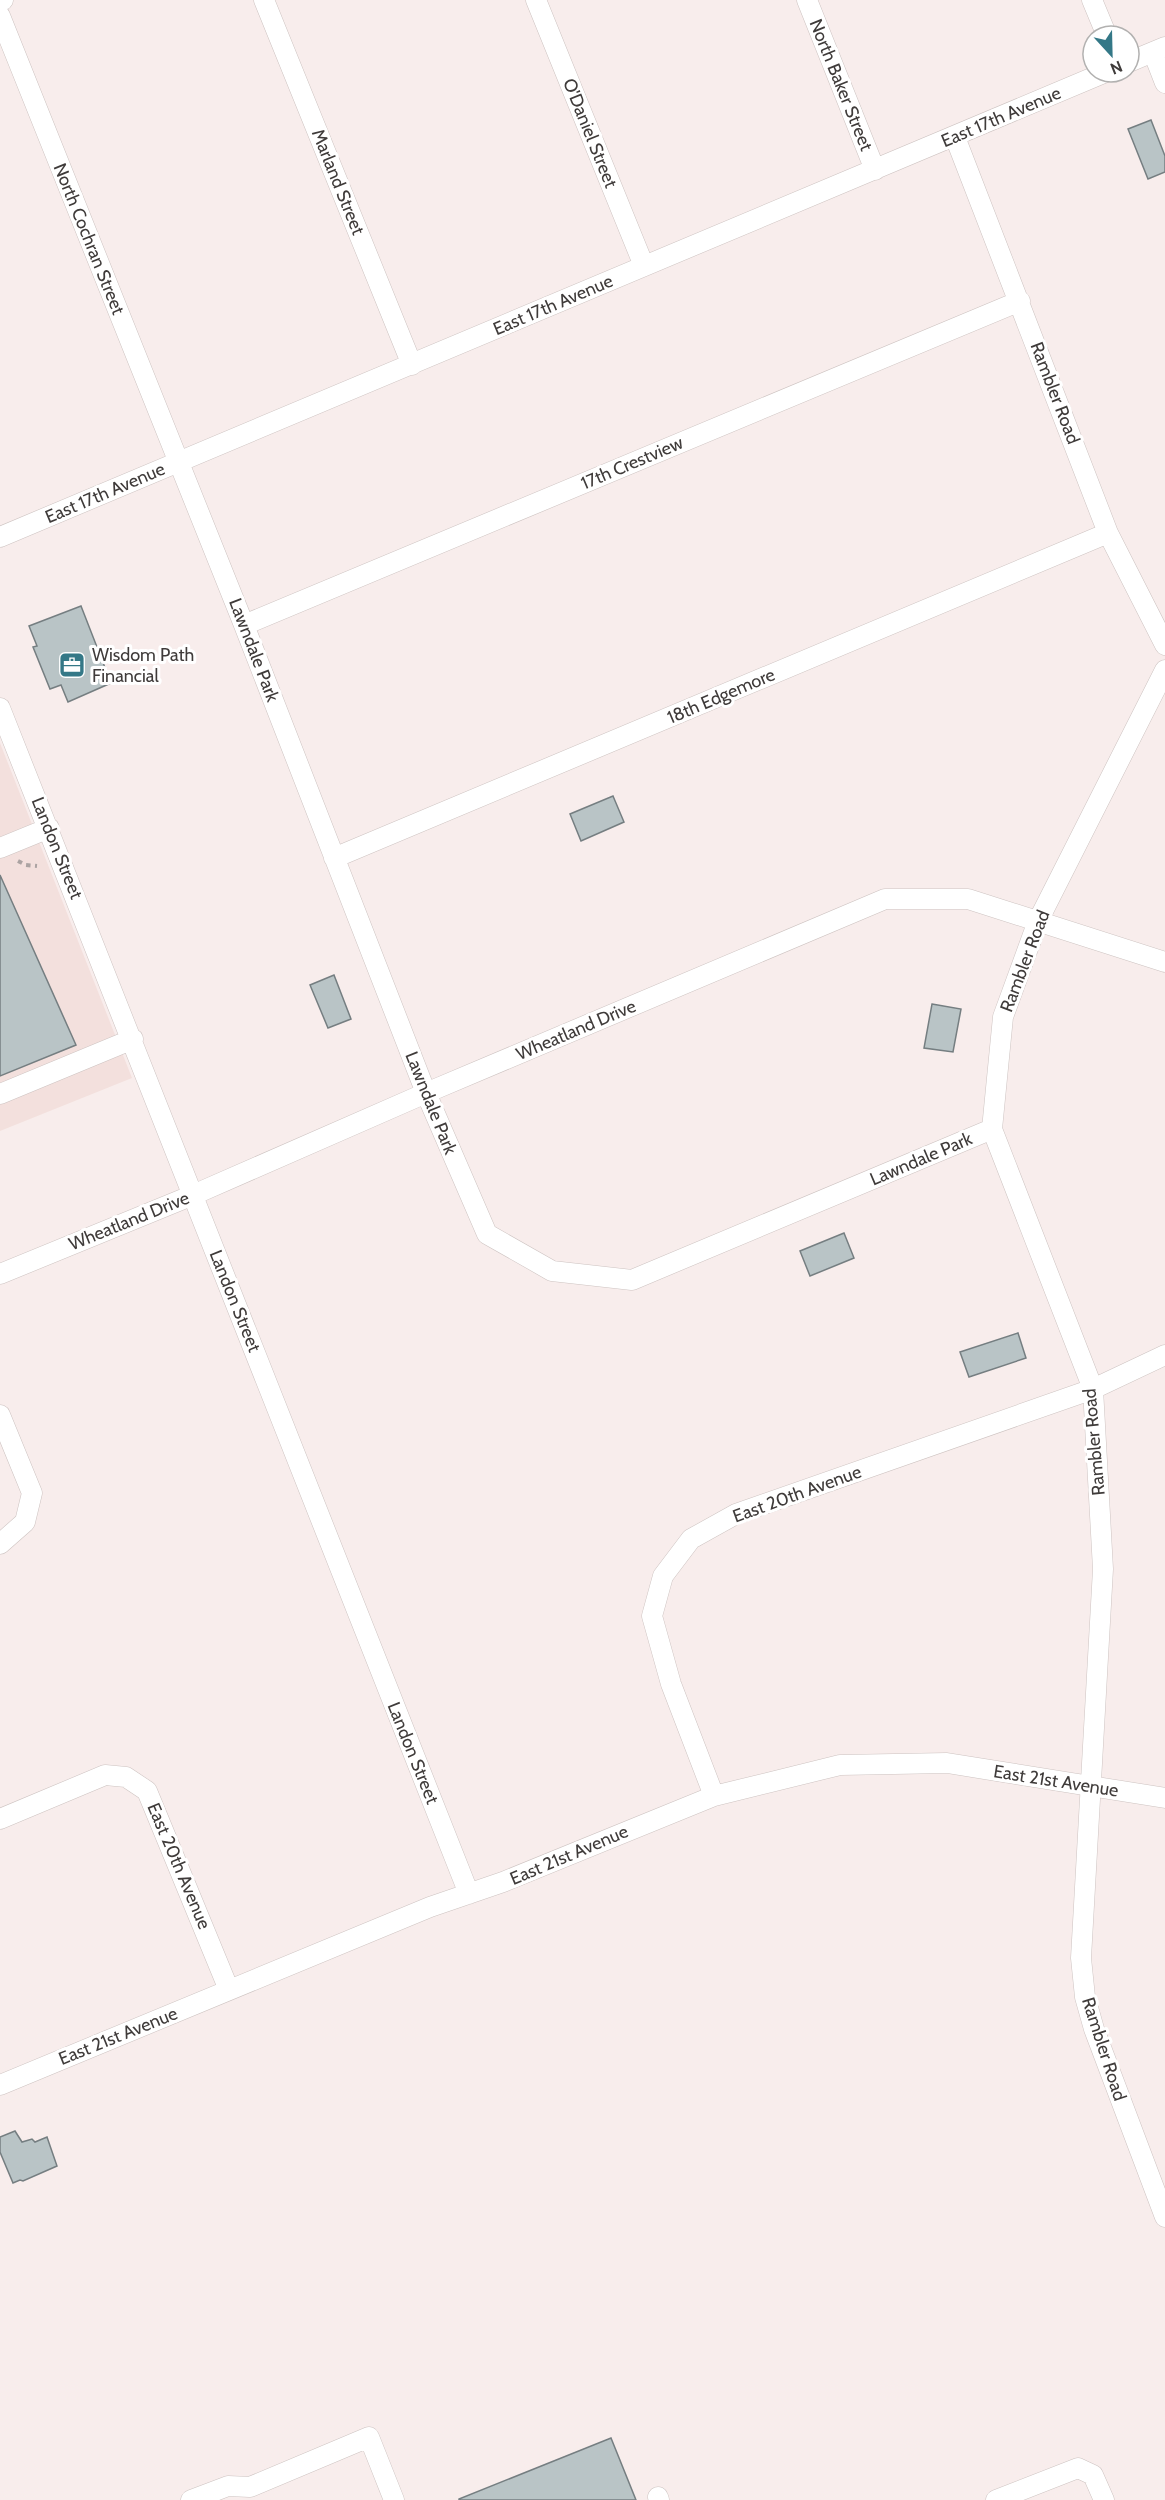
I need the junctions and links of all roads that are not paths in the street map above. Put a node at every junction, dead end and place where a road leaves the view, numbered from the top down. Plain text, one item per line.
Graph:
1 (264, 0) edge
2 (536, 0) edge
3 (807, 0) edge
4 (1092, 0) edge
5 (0, 16) edge
6 (1102, 24) edge
7 (1159, 50) edge
8 (1141, 57) edge
9 (1081, 83) edge
10 (1165, 83) edge
11 (955, 137) junction
12 (875, 170) junction
13 (644, 266) junction
14 (1020, 301) junction
15 (412, 365) junction
16 (179, 462) junction
17 (1108, 533) junction
18 (0, 537) edge
19 (244, 625) junction
20 (1165, 645) edge
21 (1165, 670) edge
22 (0, 708) edge
23 (49, 828) junction
24 (5, 856) edge
25 (334, 858) junction
26 (1038, 921) junction
27 (1165, 962) edge
28 (133, 1039) junction
29 (426, 1093) junction
30 (0, 1094) edge
31 (992, 1129) junction
32 (193, 1195) junction
33 (0, 1274) edge
34 (1165, 1355) edge
35 (1093, 1389) junction
36 (0, 1415) edge
37 (0, 1544) edge
38 (1090, 1786) junction
39 (714, 1796) junction
40 (1165, 1798) edge
41 (0, 1819) edge
42 (469, 1894) junction
43 (229, 1990) junction
44 (0, 2085) edge
45 (1159, 2187) edge
46 (1165, 2217) edge
47 (191, 2500) edge
48 (394, 2500) edge
49 (996, 2500) edge
50 (1104, 2500) edge

1 - 15 street, Marland Street
2 - 13 street, O'Daniel Street
3 - 12 street, North Baker Street
4 - 6 street
5 - 16 street, North Cochran Street
7 - 8 street
7 - 10 street
9 - 11 street, East 17th Avenue
11 - 12 street, East 17th Avenue
11 - 14 street, Rambler Road
12 - 13 street, East 17th Avenue
13 - 15 street, East 17th Avenue
14 - 17 street, Rambler Road
14 - 19 street, 17th Crestview
15 - 16 street, East 17th Avenue
16 - 18 street, East 17th Avenue
16 - 19 street, Lawndale Park
17 - 20 street, Rambler Road
17 - 25 street, 18th Edgemore
19 - 25 street, Lawndale Park
21 - 26 street, Rambler Road
22 - 23 street, Landon Street
23 - 24 street
23 - 28 street, Landon Street
25 - 29 street, Lawndale Park
26 - 27 street, Wheatland Drive
26 - 29 street, Wheatland Drive
26 - 31 street, Rambler Road
28 - 30 street
28 - 32 street, Landon Street
29 - 31 street, Lawndale Park
29 - 32 street, Wheatland Drive
31 - 35 street, Rambler Road
32 - 33 street, Wheatland Drive
32 - 42 street, Landon Street
34 - 35 street, East 20th Avenue
35 - 38 street, Rambler Road
35 - 39 street, East 20th Avenue
36 - 37 street
38 - 39 street, East 21st Avenue
38 - 40 street, East 21st Avenue
38 - 45 street, Rambler Road
39 - 42 street, East 21st Avenue
41 - 43 street, East 20th Avenue
42 - 43 street, East 21st Avenue
43 - 44 street, East 21st Avenue
45 - 46 street, Rambler Road
47 - 48 street
49 - 50 street

